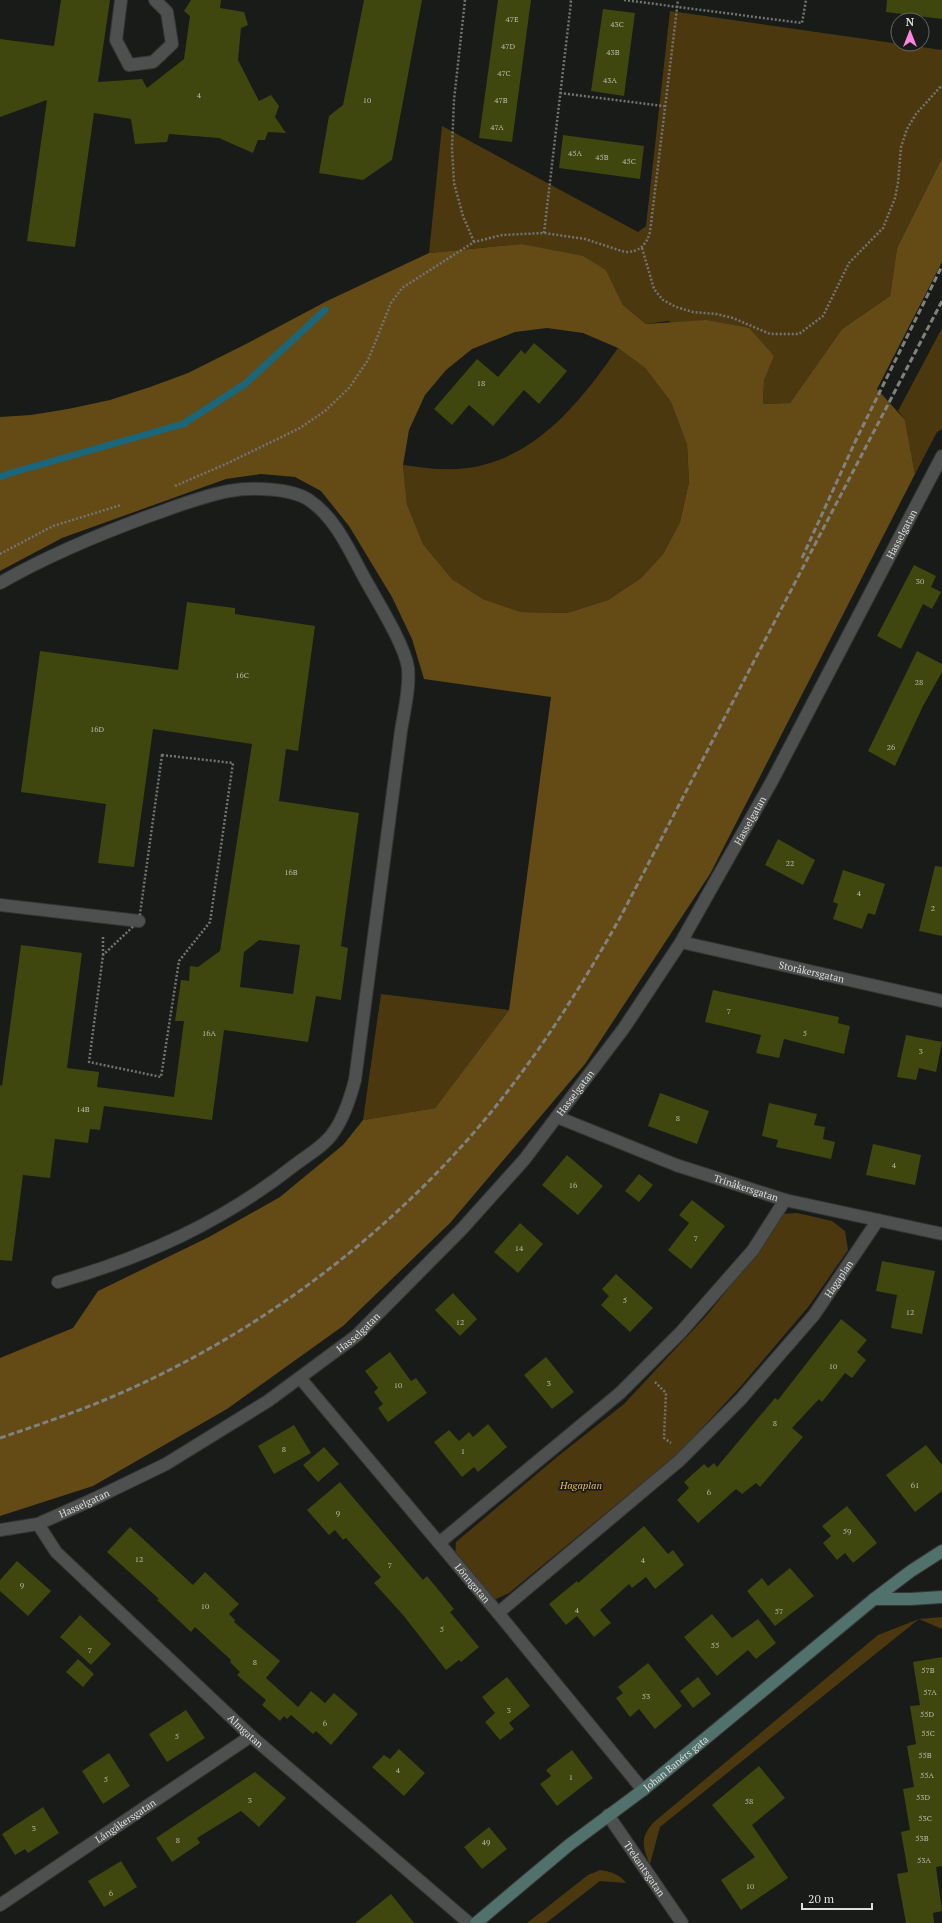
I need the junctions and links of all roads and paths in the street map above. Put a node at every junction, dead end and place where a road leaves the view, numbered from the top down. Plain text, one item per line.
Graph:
1 (121, 0) edge
2 (155, 0) edge
3 (465, 0) edge
4 (569, 0) edge
5 (624, 0) edge
6 (678, 0) edge
7 (806, 0) edge
8 (677, 7) junction
9 (942, 85) edge
10 (560, 93) junction
11 (664, 106) junction
12 (544, 233) junction
13 (474, 242) junction
14 (642, 248) junction
15 (942, 456) edge
16 (171, 488) dead end
17 (127, 504) dead end
18 (0, 554) edge
19 (0, 583) edge
20 (0, 905) edge
21 (139, 921) junction
22 (681, 942) junction
23 (942, 1000) edge
24 (557, 1117) junction
25 (785, 1200) junction
26 (878, 1220) junction
27 (942, 1234) edge
28 (58, 1282) dead end
29 (643, 1370) junction
30 (300, 1378) junction
31 (686, 1454) junction
32 (38, 1524) junction
33 (0, 1530) edge
34 (439, 1543) junction
35 (942, 1551) edge
36 (942, 1596) edge
37 (874, 1599) junction
38 (498, 1613) junction
39 (251, 1736) junction
40 (643, 1790) junction
41 (608, 1815) junction
42 (0, 1906) edge
43 (469, 1923) edge
44 (476, 1923) edge
45 (682, 1923) edge

1 - 2 street
3 - 13 path
4 - 10 path
5 - 8 path
6 - 8 path
7 - 8 path
8 - 11 path
9 - 14 path
10 - 11 path
10 - 12 path
11 - 14 path
12 - 13 path
12 - 14 path
13 - 16 path
15 - 22 street, Hasselgatan
17 - 18 path
19 - 28 street
20 - 21 street
21 - 21 path
22 - 23 street, Storåkersgatan
22 - 24 street, Hasselgatan
24 - 25 street, Trinåkersgatan
24 - 30 street, Hasselgatan
25 - 26 street, Trinåkersgatan
25 - 29 street
26 - 27 street, Trinåkersgatan
26 - 31 street, Hagaplan
29 - 31 path
29 - 34 street
30 - 32 street, Hasselgatan
30 - 34 street, Lönngatan
31 - 38 street, Hagaplan
32 - 33 street, Hasselgatan
32 - 39 street, Almgatan
34 - 38 street, Lönngatan
35 - 37 street, Johan Banérs gata
36 - 37 street
37 - 40 street, Johan Banérs gata
38 - 40 street, Lönngatan
39 - 42 street, Långåkersgatan
39 - 43 street, Almgatan
40 - 41 street, Johan Banérs gata
41 - 44 street, Johan Banérs gata
41 - 45 street, Trekantsgatan

